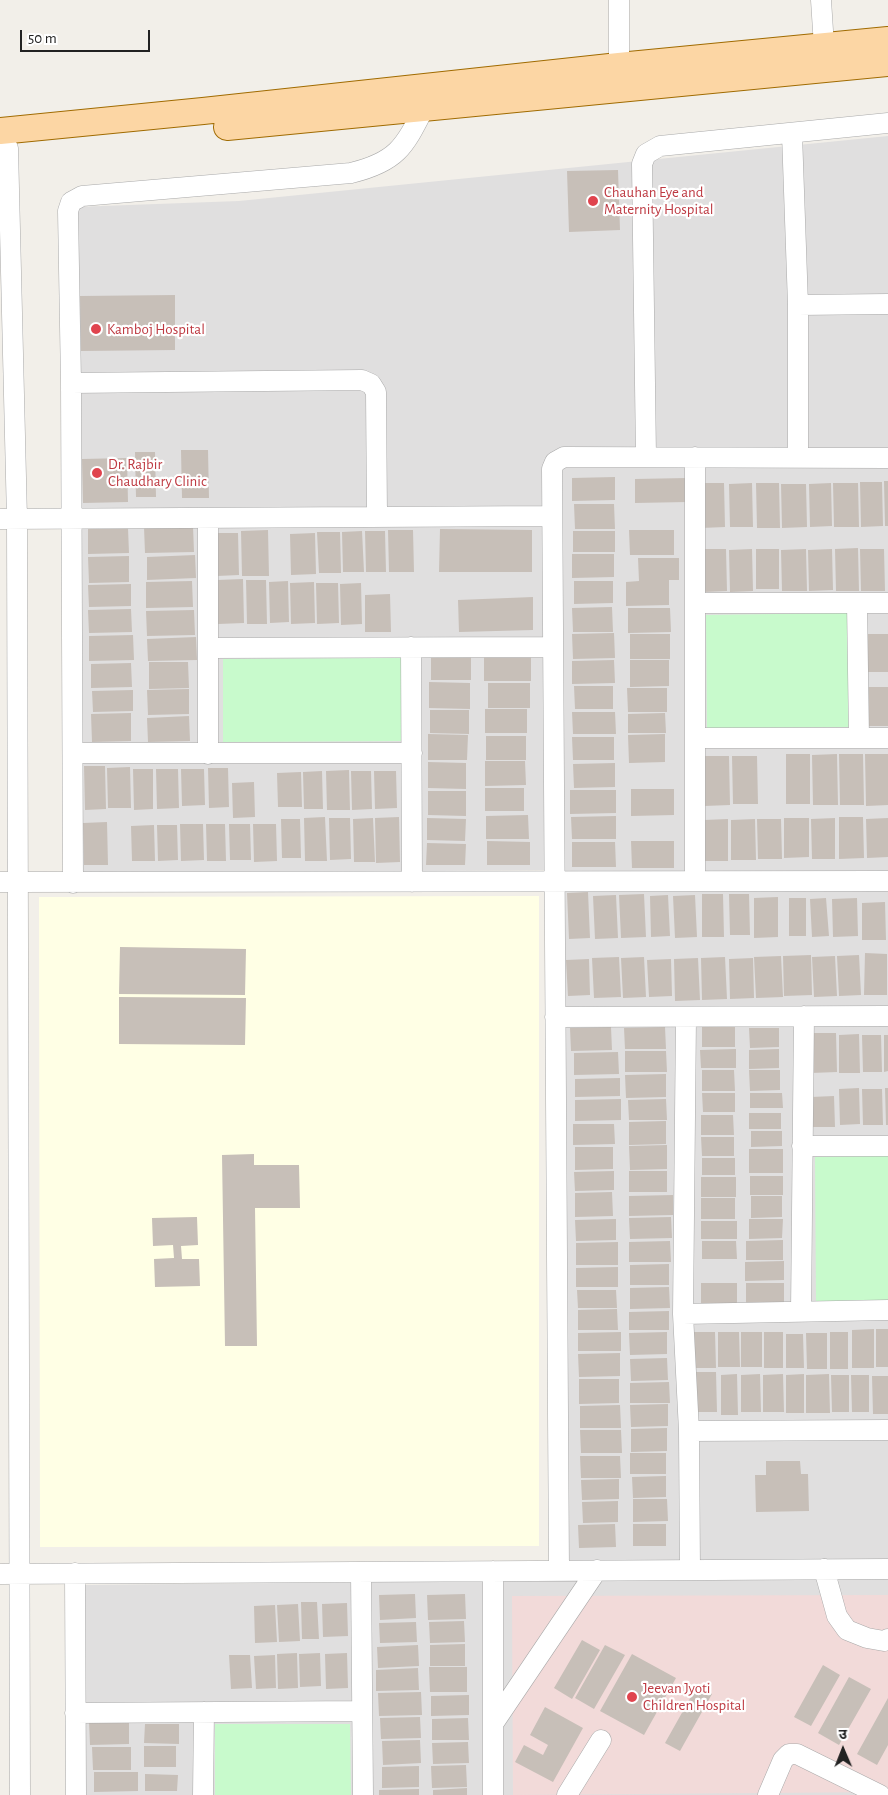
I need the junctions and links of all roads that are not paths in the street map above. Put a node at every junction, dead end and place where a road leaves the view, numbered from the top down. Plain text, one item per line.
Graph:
1 (619, 0) edge
2 (821, 0) edge
3 (888, 40) edge
4 (824, 46) junction
5 (888, 63) edge
6 (619, 66) junction
7 (424, 108) junction
8 (888, 124) edge
9 (792, 134) junction
10 (2, 141) edge
11 (888, 304) edge
12 (798, 305) junction
13 (71, 383) junction
14 (646, 457) junction
15 (695, 457) junction
16 (798, 457) junction
17 (888, 458) edge
18 (552, 516) junction
19 (377, 517) junction
20 (208, 518) junction
21 (9, 519) edge
22 (71, 519) junction
23 (695, 603) junction
24 (857, 603) junction
25 (888, 603) edge
26 (411, 647) junction
27 (553, 647) junction
28 (208, 648) junction
29 (695, 738) junction
30 (860, 738) junction
31 (888, 738) edge
32 (72, 753) junction
33 (208, 754) junction
34 (412, 754) junction
35 (695, 881) junction
36 (888, 881) edge
37 (412, 882) junction
38 (554, 882) junction
39 (9, 883) edge
40 (73, 883) junction
41 (804, 1016) junction
42 (888, 1016) edge
43 (555, 1017) junction
44 (686, 1017) junction
45 (802, 1146) junction
46 (888, 1146) edge
47 (888, 1310) edge
48 (801, 1311) junction
49 (683, 1314) junction
50 (9, 1372) edge
51 (689, 1430) junction
52 (888, 1430) edge
53 (824, 1569) junction
54 (888, 1569) edge
55 (597, 1570) junction
56 (690, 1570) junction
57 (493, 1571) junction
58 (559, 1571) junction
59 (361, 1572) junction
60 (74, 1573) junction
61 (10, 1574) edge
62 (888, 1639) edge
63 (362, 1711) junction
64 (75, 1712) junction
65 (204, 1712) junction
66 (493, 1724) junction
67 (601, 1740) dead end
68 (20, 1795) edge
69 (76, 1795) edge
70 (204, 1795) edge
71 (363, 1795) edge
72 (493, 1795) edge
73 (567, 1795) edge
74 (768, 1795) edge
75 (880, 1795) edge

1 - 6 street
2 - 4 street
3 - 4 main road
4 - 6 main road
5 - 7 main road
6 - 10 main road
7 - 10 main road
7 - 13 street
8 - 9 street
9 - 12 street
9 - 14 street
10 - 21 street
11 - 12 street
12 - 16 street
13 - 19 street
13 - 22 street
14 - 15 street
14 - 18 street
15 - 16 street
15 - 23 street
16 - 17 street
18 - 19 street
18 - 27 street
19 - 20 street
20 - 22 street
20 - 28 street
21 - 22 street
21 - 39 street
22 - 32 street
23 - 24 street
23 - 29 street
24 - 25 street
24 - 30 street
26 - 27 street
26 - 28 street
26 - 34 street
27 - 38 street
28 - 33 street
29 - 30 street
29 - 35 street
30 - 31 street
32 - 33 street
32 - 40 street
33 - 34 street
34 - 37 street
35 - 36 street
35 - 38 street
37 - 38 street
37 - 40 street
38 - 43 street
39 - 40 street
39 - 50 street
41 - 42 street
41 - 44 street
41 - 45 street
43 - 44 street
43 - 58 street
44 - 49 street
45 - 46 street
45 - 48 street
47 - 48 street
48 - 49 street
49 - 51 street
50 - 61 street
51 - 52 street
51 - 56 street
53 - 54 street
53 - 56 street
53 - 62 street
55 - 56 street
55 - 58 street
55 - 66 street
57 - 58 street
57 - 59 street
57 - 66 street
59 - 60 street
59 - 63 street
60 - 61 street
60 - 64 street
61 - 68 street
63 - 65 street
63 - 71 street
64 - 65 street
64 - 69 street
65 - 70 street
66 - 72 street
67 - 73 street
74 - 75 street

